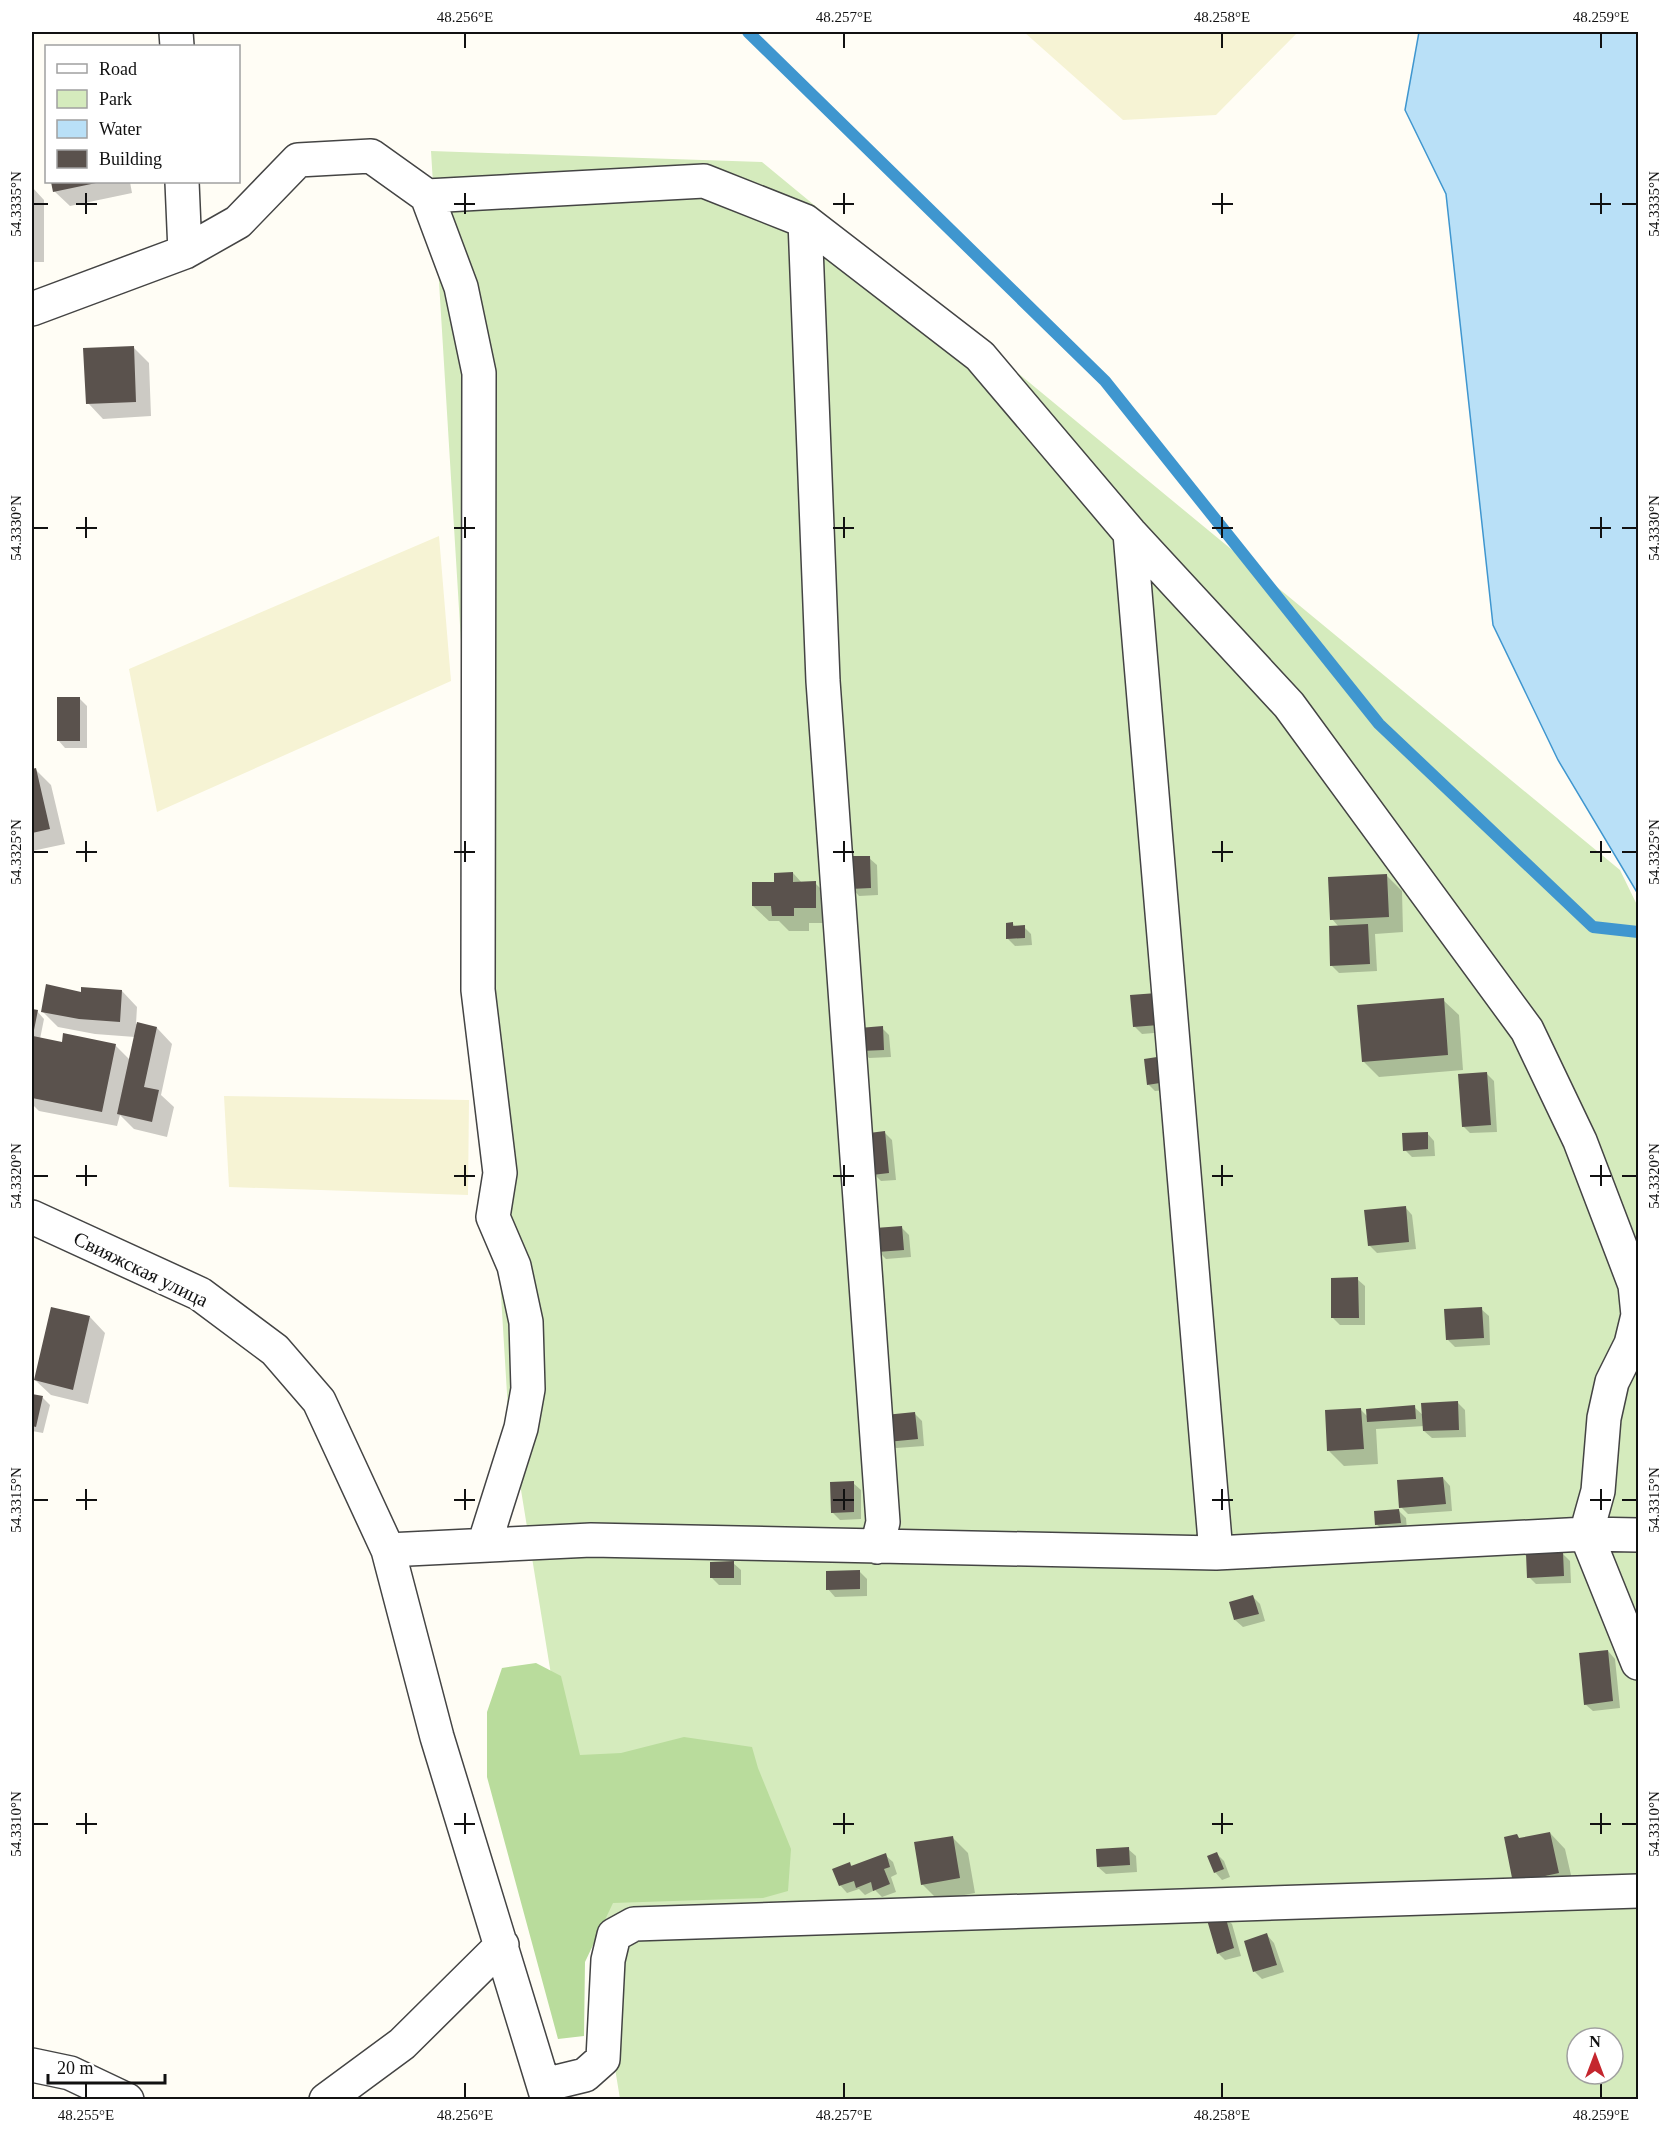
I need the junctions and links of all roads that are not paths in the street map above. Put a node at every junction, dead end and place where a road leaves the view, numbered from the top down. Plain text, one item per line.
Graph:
1 (182, 183) edge
2 (427, 196) junction
3 (805, 221) junction
4 (184, 252) junction
5 (32, 309) edge
6 (1130, 533) junction
7 (32, 1217) edge
8 (1586, 1534) junction
9 (1638, 1535) edge
10 (484, 1545) junction
11 (877, 1547) junction
12 (388, 1550) junction
13 (1216, 1553) junction
14 (1638, 1663) edge
15 (1638, 1891) edge
16 (502, 1945) junction
17 (32, 2065) edge
18 (546, 2092) edge
19 (127, 2100) edge
20 (326, 2100) edge

1 - 4 street
2 - 3 street
2 - 4 street
2 - 10 street
3 - 6 street
3 - 11 street
4 - 5 street
6 - 8 street
6 - 13 street
7 - 12 street, Свияжская улица
8 - 9 street
8 - 13 street
8 - 14 street
10 - 11 street
10 - 12 street
11 - 13 street
12 - 16 street, Свияжская улица
15 - 18 street
16 - 18 street, Свияжская улица
16 - 20 street
17 - 19 street

